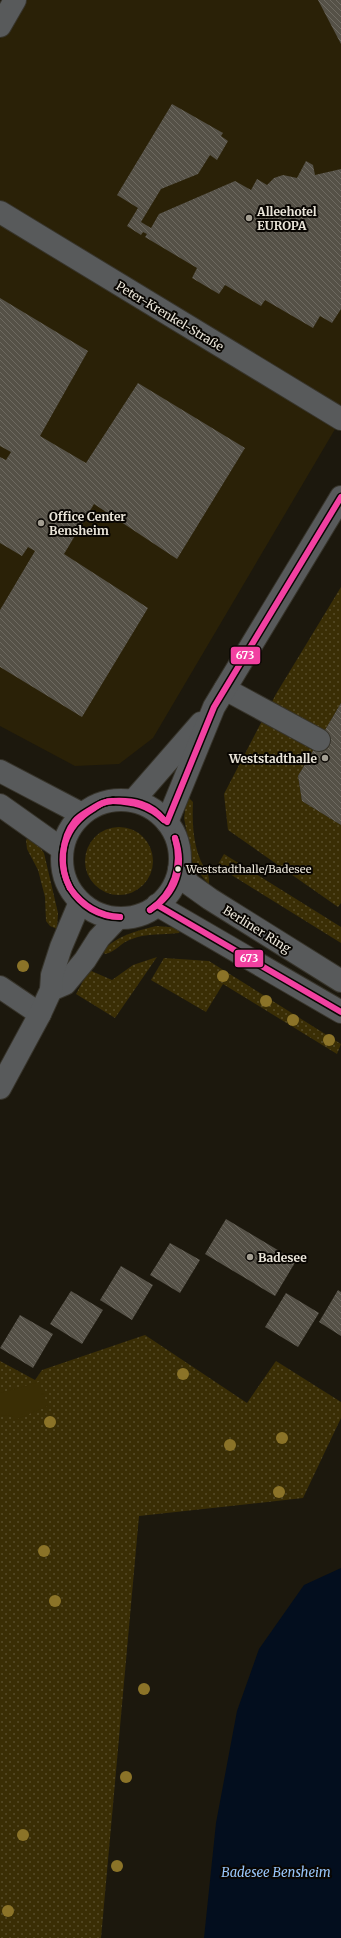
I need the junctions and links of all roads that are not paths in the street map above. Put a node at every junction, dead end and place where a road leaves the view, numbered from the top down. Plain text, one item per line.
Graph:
1 (16, 0) edge
2 (0, 26) edge
3 (0, 212) edge
4 (341, 419) edge
5 (341, 497) edge
6 (220, 698) junction
7 (319, 740) dead end
8 (0, 771) edge
9 (133, 801) junction
10 (0, 805) edge
11 (82, 814) junction
12 (168, 822) junction
13 (62, 849) junction
14 (179, 870) junction
15 (80, 902) junction
16 (157, 905) junction
17 (118, 918) junction
18 (341, 981) edge
19 (0, 988) edge
20 (51, 990) junction
21 (341, 1012) edge
22 (40, 1014) junction
23 (0, 1088) edge

1 - 2 street
3 - 4 street, Peter-Krenkel-Straße
5 - 6 street
6 - 7 street
6 - 9 street
6 - 12 street
8 - 11 street
9 - 11 street
9 - 12 street
10 - 13 street
11 - 13 street
12 - 14 street
13 - 15 street
14 - 16 street
14 - 18 street, Berliner Ring
15 - 17 street
15 - 20 street
16 - 17 street
16 - 21 street
17 - 20 street
19 - 22 street
20 - 22 street
22 - 23 street

